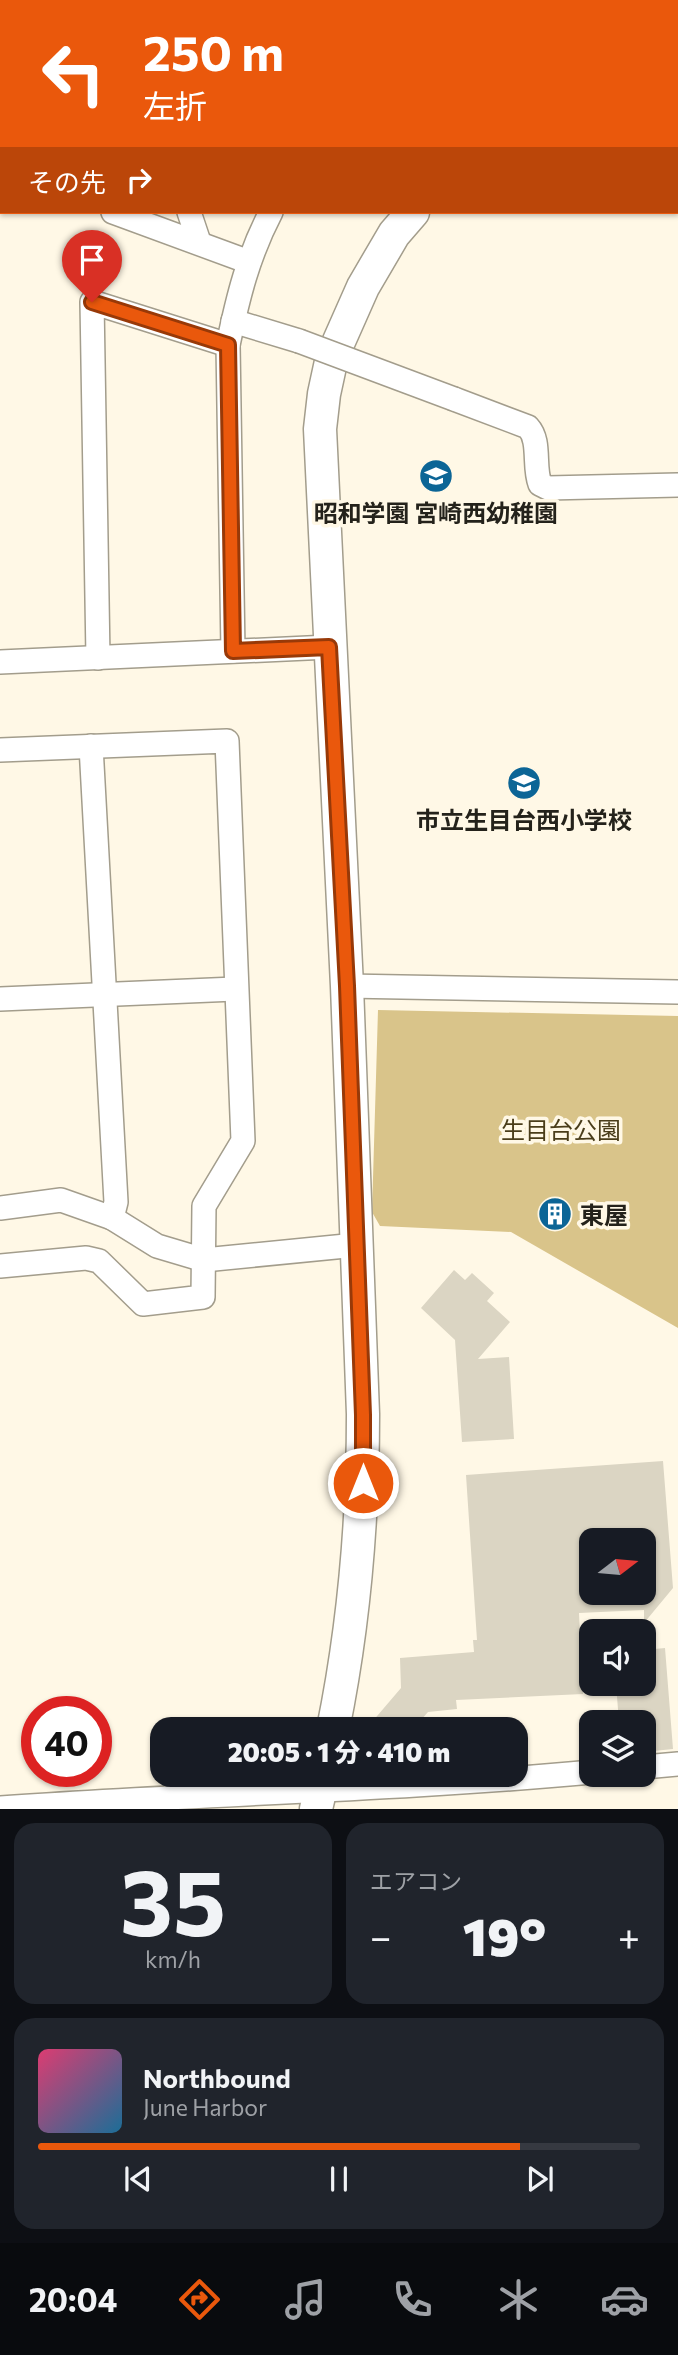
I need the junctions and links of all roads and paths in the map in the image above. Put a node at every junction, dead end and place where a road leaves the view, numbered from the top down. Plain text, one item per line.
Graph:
1 (119, 214) edge
2 (190, 214) edge
3 (270, 214) edge
4 (411, 214) edge
5 (199, 242) junction
6 (249, 262) junction
7 (233, 321) junction
8 (228, 345) junction
9 (678, 485) edge
10 (329, 647) junction
11 (233, 651) junction
12 (98, 658) junction
13 (0, 662) edge
14 (91, 746) junction
15 (0, 750) edge
16 (347, 986) junction
17 (235, 989) junction
18 (678, 992) edge
19 (107, 995) junction
20 (0, 999) edge
21 (0, 1208) edge
22 (112, 1218) junction
23 (356, 1245) junction
24 (204, 1260) junction
25 (0, 1266) edge
26 (335, 1717) edge
27 (678, 1764) edge
28 (656, 1766) edge
29 (579, 1773) edge
30 (320, 1792) edge
31 (1, 1808) edge

1 - 5 street
2 - 5 street
3 - 6 street
4 - 10 street
5 - 6 street
6 - 7 street
7 - 8 street
7 - 9 street, bridge
8 - 11 street
8 - 12 street
10 - 11 street
10 - 16 street
11 - 12 street
12 - 13 street
14 - 15 street
14 - 17 street
14 - 19 street
16 - 18 street
16 - 23 street
17 - 19 street
17 - 24 street
19 - 20 street
19 - 22 street
21 - 22 street
22 - 24 street
23 - 24 street
23 - 26 street
24 - 25 street
27 - 28 street
29 - 30 street
30 - 31 street

